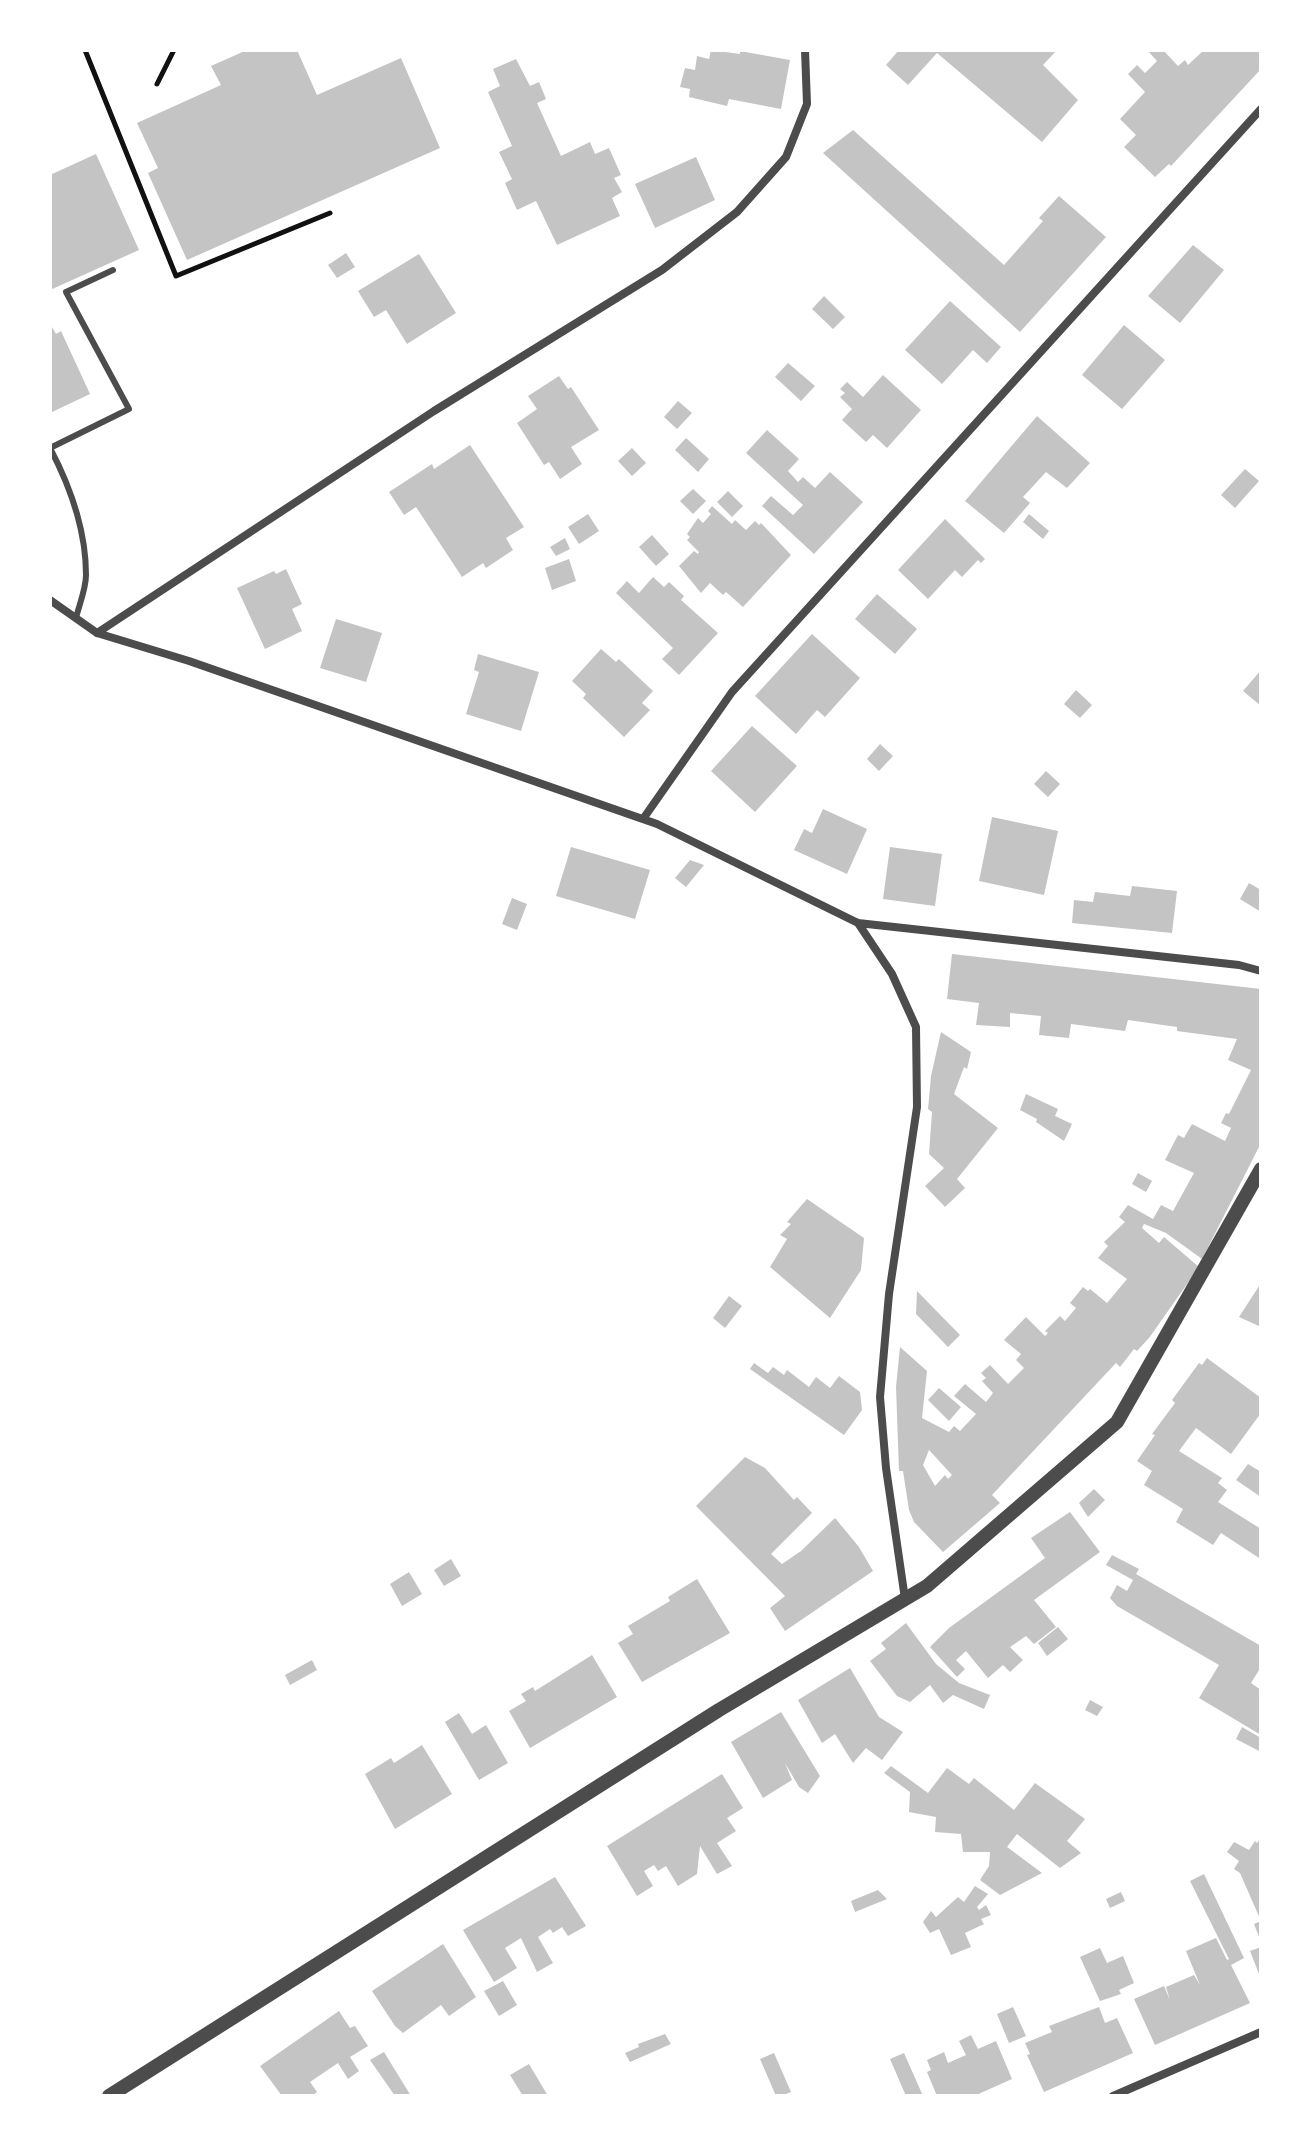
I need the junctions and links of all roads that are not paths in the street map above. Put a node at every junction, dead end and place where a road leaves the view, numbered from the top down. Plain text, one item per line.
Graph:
1 (805, 50) edge
2 (1261, 109) edge
3 (113, 270) dead end
4 (50, 600) edge
5 (76, 618) junction
6 (97, 633) junction
7 (643, 819) junction
8 (858, 923) junction
9 (1261, 971) edge
10 (1261, 1169) edge
11 (905, 1599) junction
12 (1261, 2032) edge
13 (109, 2096) edge
14 (1113, 2096) edge

1 - 6 street
2 - 7 street
3 - 5 lane
4 - 5 street
5 - 6 street
6 - 7 street
7 - 8 street
8 - 9 street
8 - 11 street
10 - 11 street
11 - 13 street
12 - 14 street

